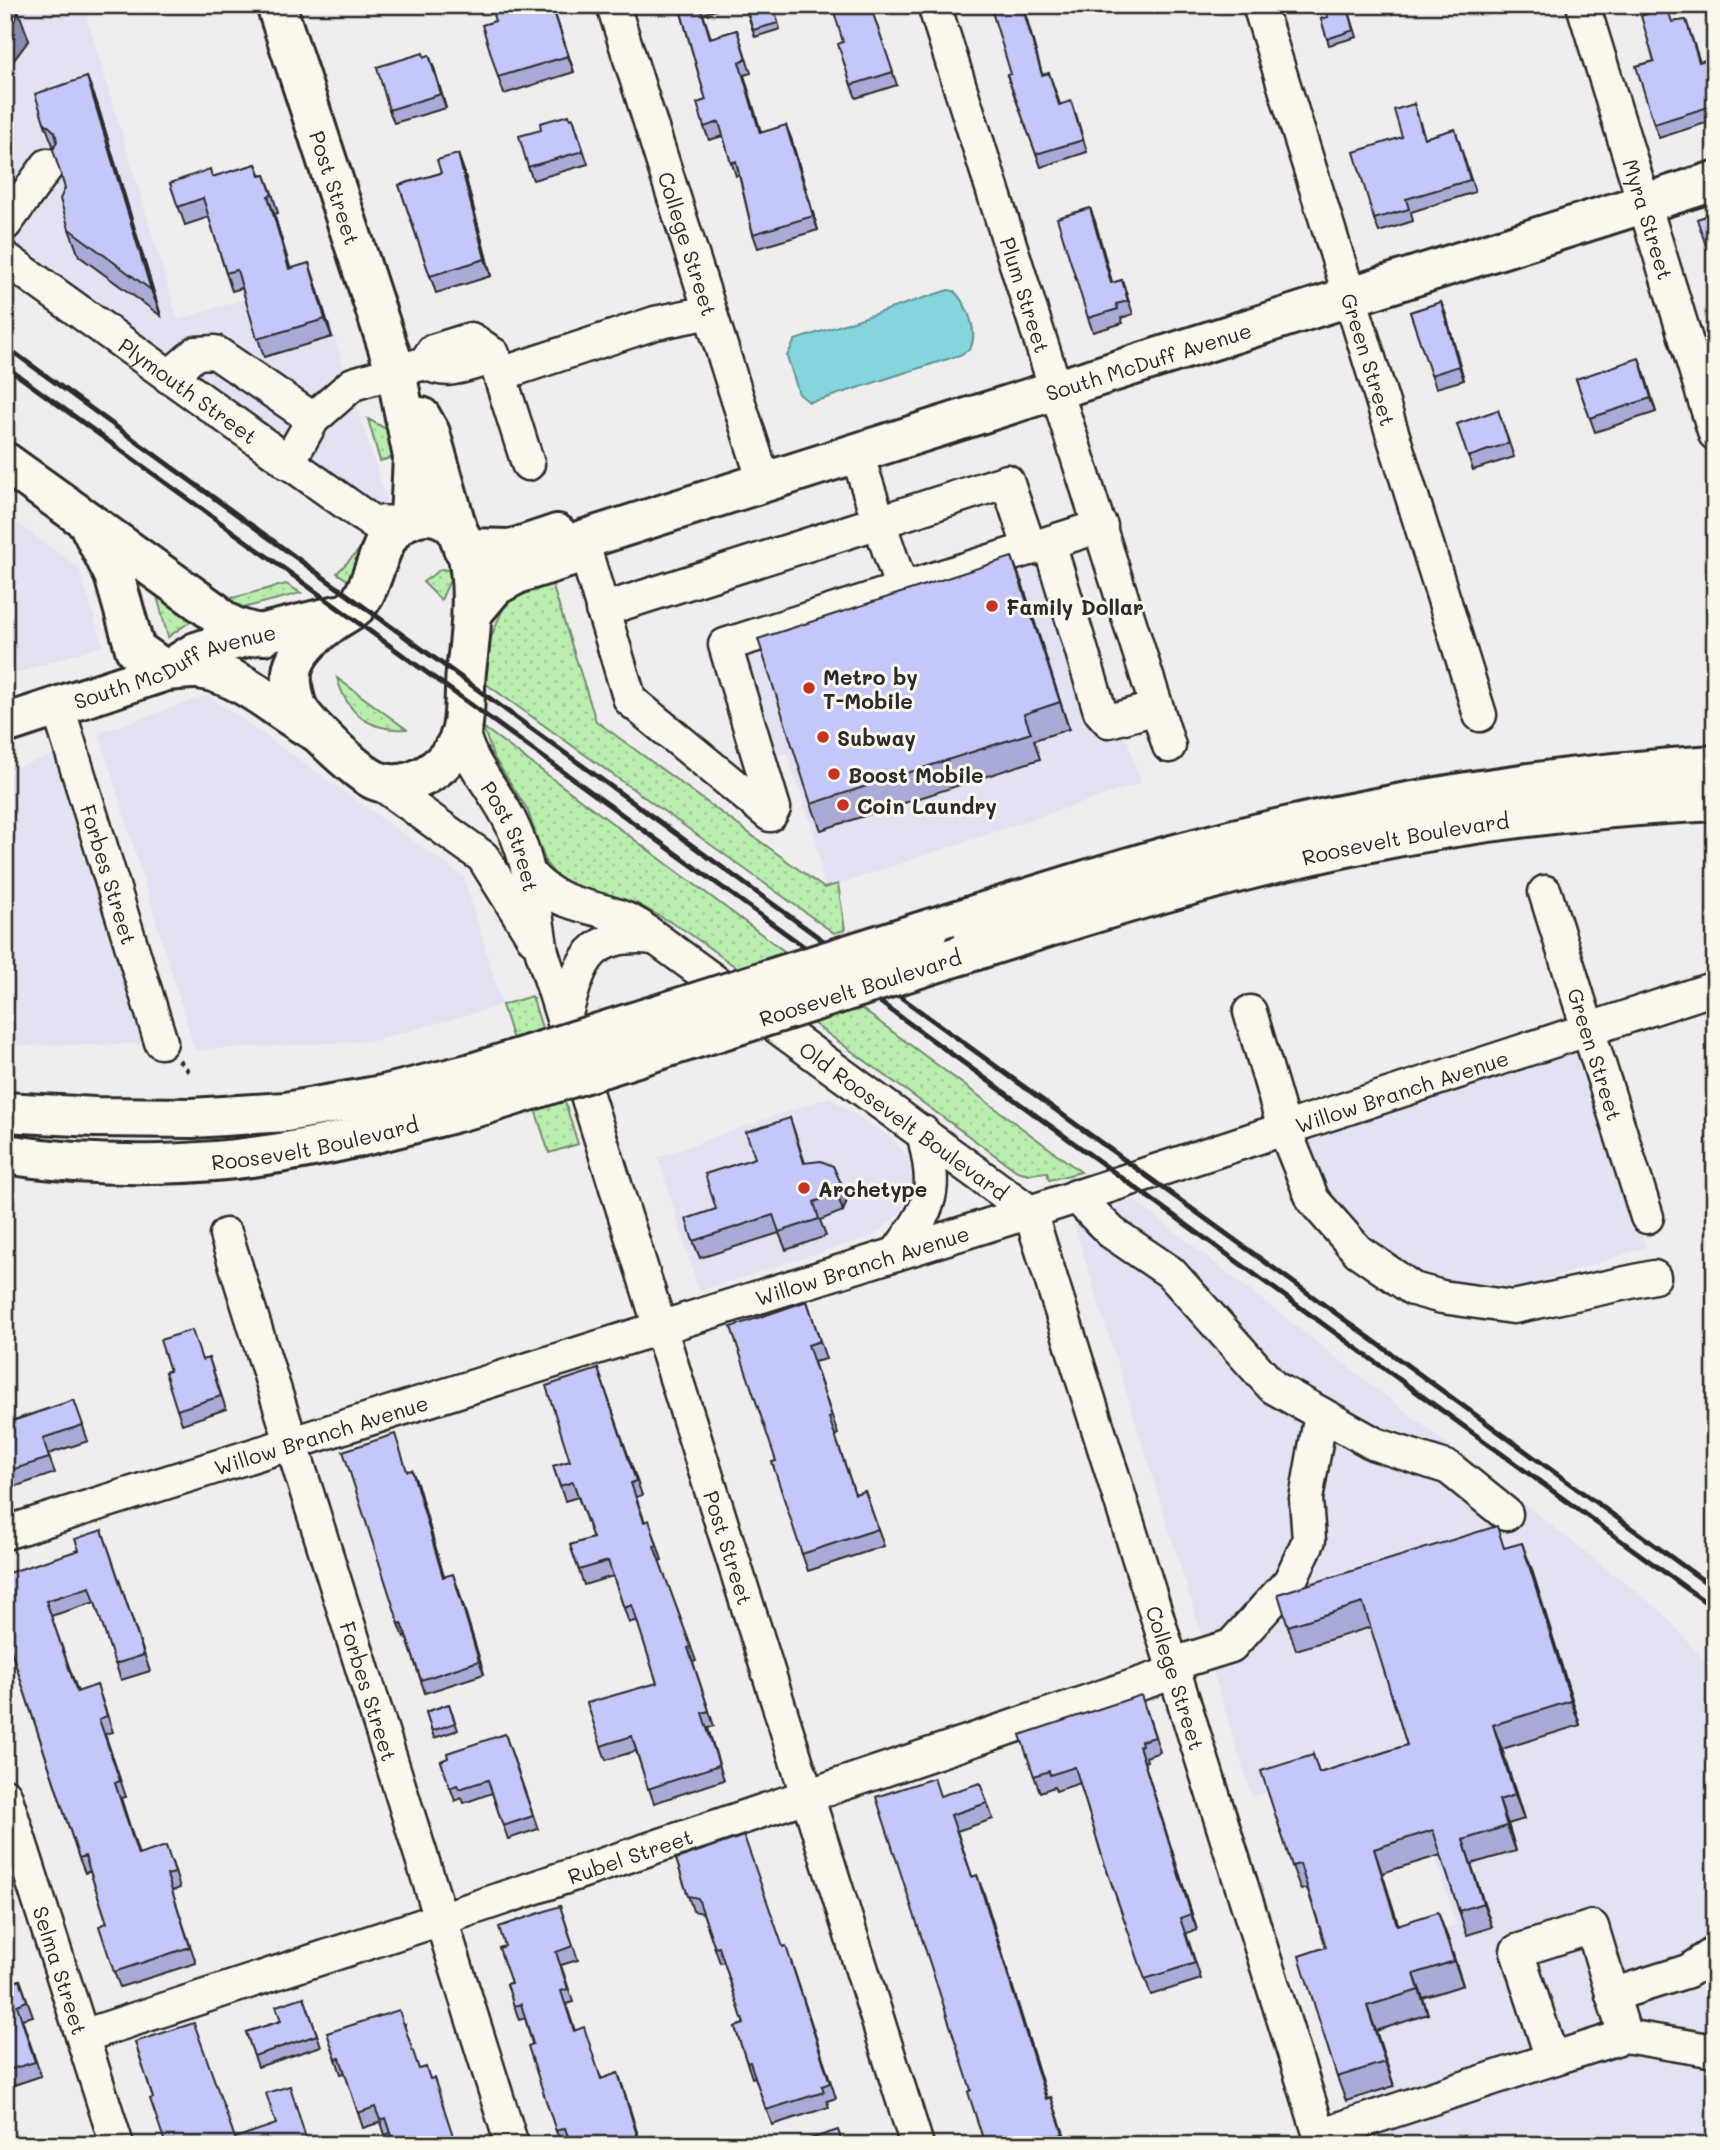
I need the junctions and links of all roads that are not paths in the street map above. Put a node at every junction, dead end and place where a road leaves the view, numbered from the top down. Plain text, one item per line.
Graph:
1 (276, 5) edge
2 (613, 5) edge
3 (934, 5) edge
4 (1259, 5) edge
5 (1583, 5) edge
6 (48, 165) dead end
7 (1715, 181) edge
8 (1645, 203) junction
9 (5, 225) edge
10 (5, 258) edge
11 (1350, 296) junction
12 (710, 312) junction
13 (494, 361) junction
14 (410, 368) junction
15 (169, 376) junction
16 (1056, 388) junction
17 (313, 419) junction
18 (1715, 434) edge
19 (856, 451) junction
20 (5, 462) edge
21 (288, 463) junction
22 (528, 464) dead end
23 (764, 482) junction
24 (88, 522) junction
25 (879, 522) junction
26 (1101, 526) junction
27 (391, 530) junction
28 (582, 540) junction
29 (461, 543) junction
30 (1040, 546) junction
31 (902, 589) junction
32 (603, 610) junction
33 (474, 611) junction
34 (346, 614) junction
35 (264, 635) junction
36 (166, 671) junction
37 (58, 707) junction
38 (1157, 708) junction
39 (1480, 715) dead end
40 (5, 724) edge
41 (462, 729) junction
42 (322, 734) junction
43 (1169, 746) dead end
44 (1715, 765) edge
45 (377, 781) junction
46 (1715, 801) edge
47 (529, 874) junction
48 (1545, 892) dead end
49 (654, 939) junction
50 (542, 952) junction
51 (1715, 988) edge
52 (1250, 1012) dead end
53 (564, 1021) junction
54 (1587, 1030) junction
55 (162, 1042) dead end
56 (478, 1089) junction
57 (5, 1112) edge
58 (1284, 1128) junction
59 (923, 1132) junction
60 (5, 1154) edge
61 (1076, 1196) junction
62 (1030, 1212) junction
63 (1647, 1217) dead end
64 (226, 1235) dead end
65 (896, 1254) junction
66 (1654, 1276) dead end
67 (660, 1326) junction
68 (1321, 1414) junction
69 (291, 1443) junction
70 (1506, 1514) dead end
71 (5, 1533) edge
72 (1174, 1668) junction
73 (805, 1794) junction
74 (5, 1796) edge
75 (441, 1919) junction
76 (1715, 1953) edge
77 (1612, 1995) junction
78 (83, 2036) junction
79 (1625, 2036) junction
80 (1715, 2052) edge
81 (1552, 2059) junction
82 (1321, 2140) edge
83 (117, 2145) edge
84 (512, 2145) edge
85 (916, 2145) edge

1 - 14 main road, Post Street
2 - 12 street, College Street
3 - 16 street, Plum Street
4 - 11 street, Green Street
5 - 8 street, Myra Street
6 - 9 street
7 - 8 main road, South McDuff Avenue
8 - 11 main road, South McDuff Avenue
8 - 18 street, Myra Street
10 - 15 street, Plymouth Street
11 - 16 main road, South McDuff Avenue
11 - 39 street, Green Street
12 - 13 street
12 - 23 street, College Street
13 - 14 street
13 - 22 street
14 - 17 street
14 - 27 main road, Post Street
14 - 29 main road, Post Street
15 - 17 street
15 - 21 street, Plymouth Street
16 - 19 main road, South McDuff Avenue
16 - 26 street, Plum Street
17 - 21 street
19 - 23 main road, South McDuff Avenue
19 - 25 street
20 - 24 main road
21 - 27 street, Plymouth Street
23 - 28 main road, South McDuff Avenue
24 - 35 main road
24 - 36 main road
25 - 30 street
25 - 31 street
25 - 32 street
26 - 30 street
26 - 38 street, Plum Street
27 - 29 main road
27 - 34 main road, Post Street
28 - 29 main road, South McDuff Avenue
28 - 32 street
28 - 33 main road, South McDuff Avenue
29 - 33 main road, Post Street
30 - 31 street
30 - 38 street
31 - 32 street
33 - 41 main road, Post Street
34 - 35 main road, South McDuff Avenue
34 - 42 main road, Post Street
35 - 36 main road, South McDuff Avenue
36 - 37 main road, South McDuff Avenue
36 - 42 main road
37 - 40 main road, South McDuff Avenue
37 - 55 street, Forbes Street
38 - 43 street, Plum Street
41 - 45 main road
41 - 47 street, Post Street
42 - 45 main road
44 - 56 main road, Roosevelt Boulevard, bridge
45 - 50 street, Post Street
46 - 56 main road, Roosevelt Boulevard, bridge
47 - 49 street, Old Roosevelt Boulevard
47 - 50 street, Post Street
48 - 54 street, Green Street
49 - 53 street
49 - 59 street, Old Roosevelt Boulevard
50 - 53 street, Post Street
51 - 54 street, Willow Branch Avenue
52 - 58 street
53 - 67 street, Post Street
54 - 58 street, Willow Branch Avenue
54 - 63 street, Green Street
56 - 57 main road, Roosevelt Boulevard
56 - 60 main road, Roosevelt Boulevard
58 - 61 street, Willow Branch Avenue
58 - 66 street
59 - 62 street, Old Roosevelt Boulevard
59 - 65 street
61 - 62 street, Willow Branch Avenue
61 - 68 street
62 - 65 street, Willow Branch Avenue
62 - 72 street, College Street
64 - 69 street, Forbes Street
65 - 67 street, Willow Branch Avenue
67 - 69 street, Willow Branch Avenue
67 - 73 street, Post Street
68 - 70 street
68 - 72 street, Rubel Street
69 - 71 street, Willow Branch Avenue
69 - 75 street, Forbes Street
72 - 73 street, Rubel Street
72 - 82 street, College Street
73 - 75 street, Rubel Street
73 - 85 street, Post Street
74 - 78 street, Selma Street
75 - 78 street, Rubel Street
75 - 84 street, Forbes Street
76 - 77 street
77 - 79 street
77 - 81 street
78 - 83 street, Selma Street
79 - 80 street
79 - 81 street
81 - 82 street

